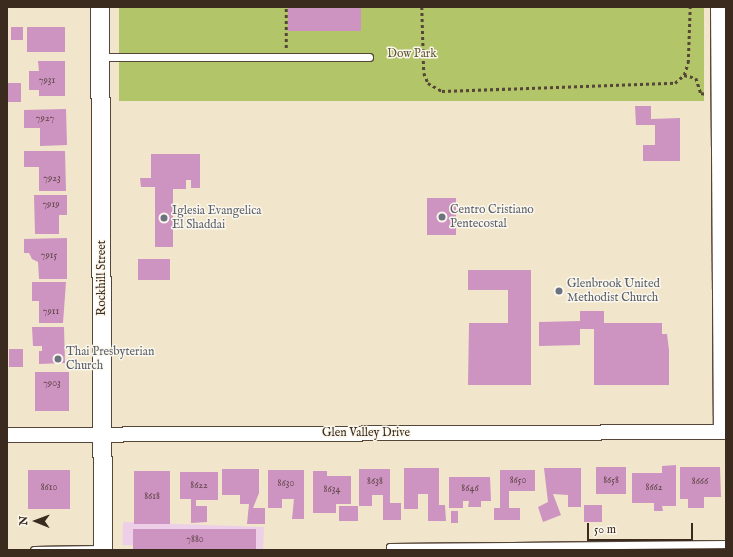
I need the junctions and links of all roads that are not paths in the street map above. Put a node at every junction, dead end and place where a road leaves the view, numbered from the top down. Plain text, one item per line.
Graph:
1 (100, 7) edge
2 (718, 7) edge
3 (100, 57) junction
4 (370, 57) dead end
5 (723, 432) edge
6 (103, 434) junction
7 (7, 435) edge
8 (726, 544) edge
9 (34, 550) edge
10 (67, 550) edge
11 (103, 550) edge
12 (390, 550) edge

1 - 3 street, Rockhill Street
2 - 5 street
3 - 4 lane
3 - 6 street, Rockhill Street
5 - 6 street, Glen Valley Drive
6 - 7 street, Glen Valley Drive
6 - 11 street, Rockhill Street
8 - 12 lane
9 - 10 lane
10 - 11 lane

